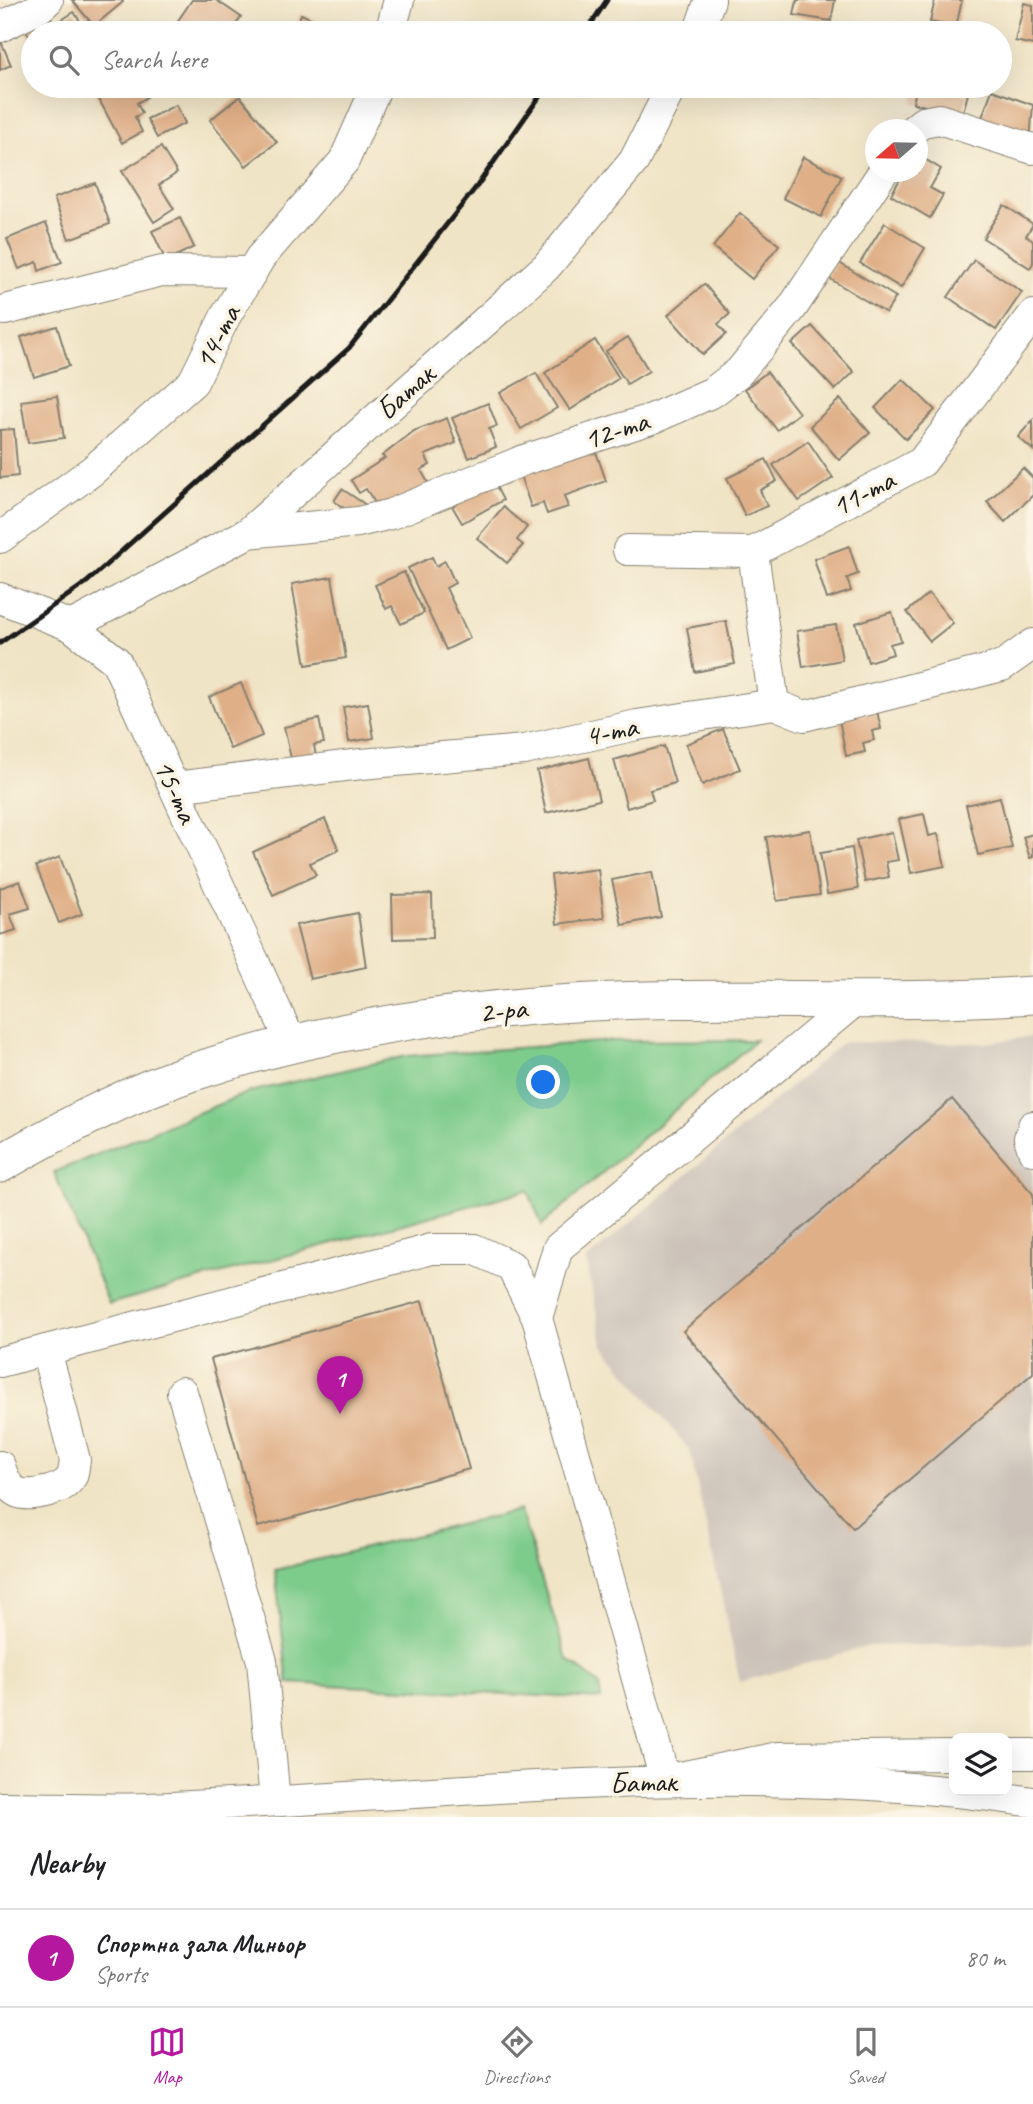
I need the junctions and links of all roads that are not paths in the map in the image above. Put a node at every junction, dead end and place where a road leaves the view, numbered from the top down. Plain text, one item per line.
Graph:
1 (48, 0) edge
2 (399, 0) edge
3 (710, 0) edge
4 (393, 21) edge
5 (702, 21) edge
6 (0, 27) edge
7 (372, 98) edge
8 (666, 98) edge
9 (928, 121) edge
10 (1033, 149) edge
11 (876, 182) edge
12 (252, 272) junction
13 (5, 310) dead end
14 (1033, 315) edge
15 (248, 533) junction
16 (0, 538) edge
17 (628, 550) dead end
18 (753, 552) junction
19 (0, 598) edge
20 (71, 626) junction
21 (1033, 644) edge
22 (774, 704) junction
23 (175, 788) junction
24 (1033, 995) edge
25 (854, 1002) junction
26 (292, 1042) junction
27 (1033, 1126) edge
28 (1033, 1150) edge
29 (0, 1164) edge
30 (537, 1318) junction
31 (46, 1350) junction
32 (0, 1362) edge
33 (182, 1392) dead end
34 (0, 1466) edge
35 (1012, 1754) edge
36 (1033, 1754) edge
37 (949, 1755) edge
38 (665, 1780) junction
39 (275, 1801) junction
40 (1033, 1802) edge
41 (0, 1807) edge
42 (146, 1813) edge

1 - 6 street
2 - 4 street
3 - 5 street
7 - 12 street, 14-та
8 - 15 street, Батак
9 - 10 street
11 - 15 street, 12-та
12 - 13 street
12 - 16 street, 14-та
14 - 18 street, 11-та
15 - 20 street, Батак
17 - 18 street, 11-та
18 - 22 street
19 - 20 street, 15-та
20 - 23 street, 15-та
21 - 22 street, 4-та
22 - 23 street, 4-та
23 - 26 street, 15-та
24 - 25 main road, 2-ра
25 - 26 main road, 2-ра
25 - 30 street
26 - 29 main road, 2-ра
27 - 28 street
30 - 31 street
30 - 38 street
31 - 32 street
31 - 34 street
33 - 39 street
35 - 36 street
37 - 38 street
38 - 39 street, Батак
38 - 40 street, Батак
39 - 42 street, Батак
41 - 42 street, Батак

